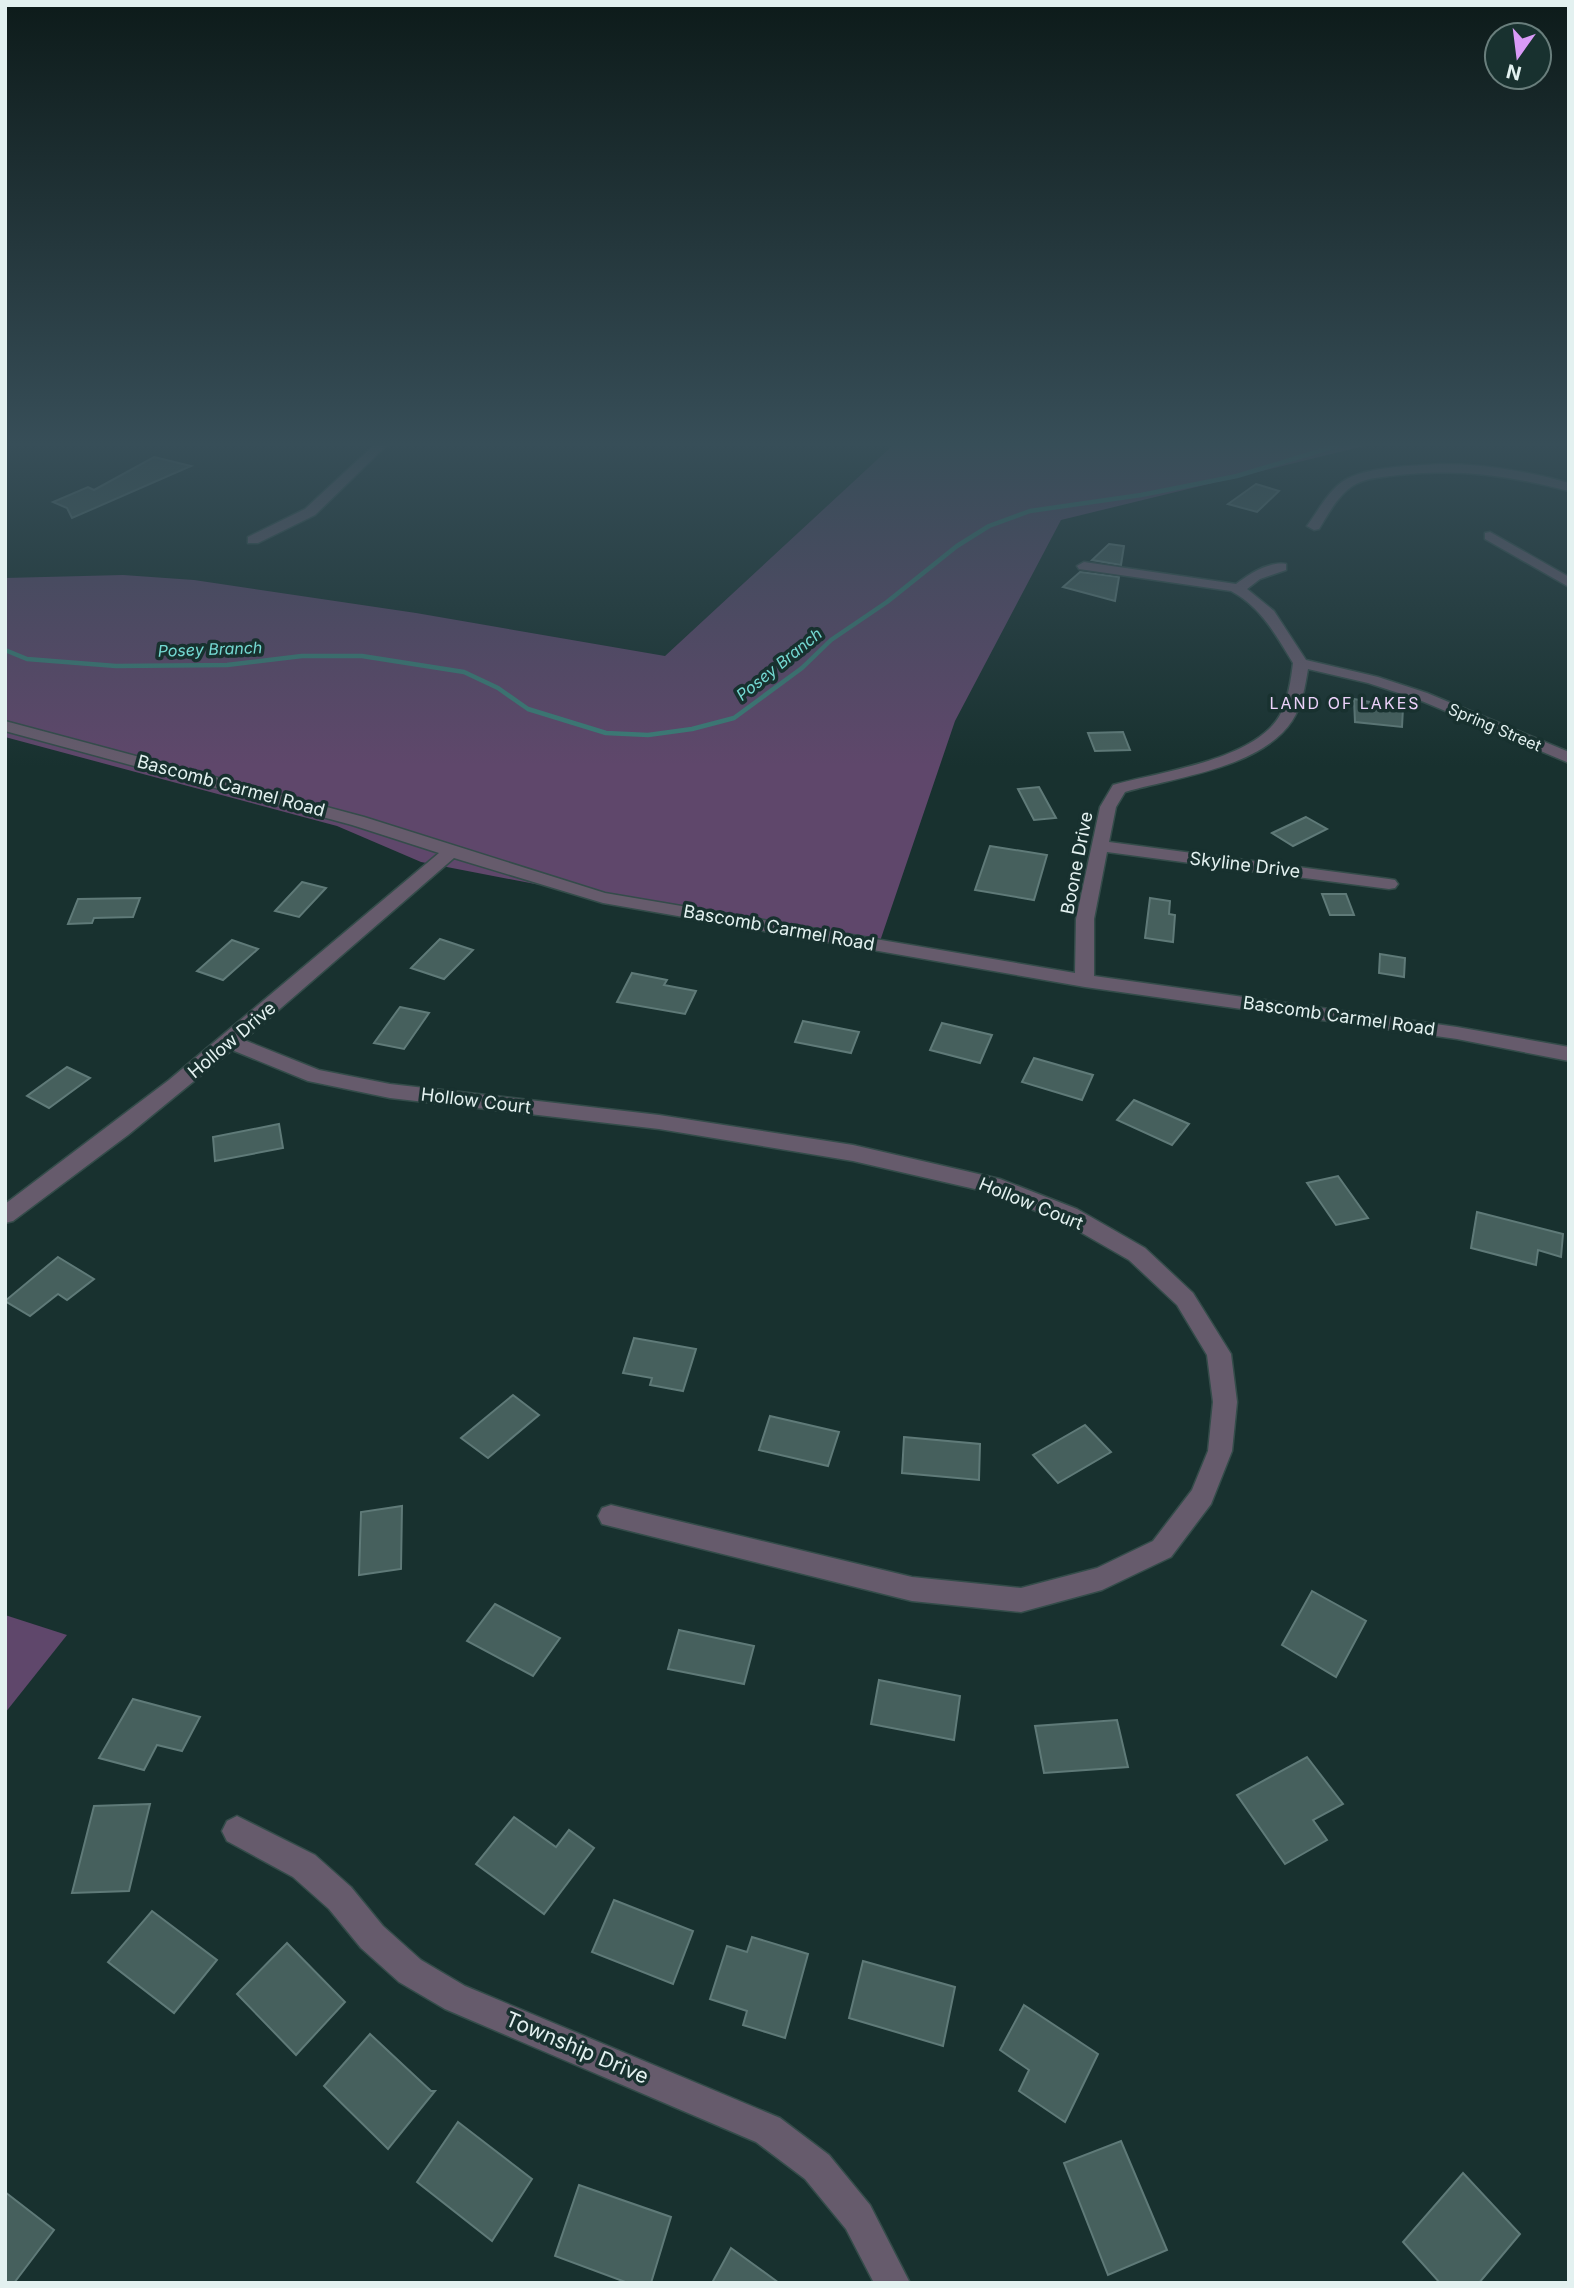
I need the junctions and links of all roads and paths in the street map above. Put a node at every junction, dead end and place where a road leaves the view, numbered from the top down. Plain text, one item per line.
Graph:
1 (1518, 553) edge
2 (1084, 566) dead end
3 (1281, 567) dead end
4 (1569, 583) edge
5 (1238, 589) junction
6 (1301, 663) junction
7 (5, 726) edge
8 (1569, 758) edge
9 (1100, 846) junction
10 (450, 852) junction
11 (1389, 884) dead end
12 (1085, 981) junction
13 (231, 1042) junction
14 (1569, 1054) edge
15 (5, 1215) edge
16 (611, 1516) dead end
17 (237, 1831) dead end
18 (893, 2283) edge

1 - 4 street
2 - 5 street
3 - 5 street
5 - 6 street
6 - 8 street, Spring Street
6 - 9 street, Boone Drive
7 - 10 street, Bascomb Carmel Road
9 - 11 street, Skyline Drive
9 - 12 street, Boone Drive
10 - 12 street, Bascomb Carmel Road
10 - 13 street, Hollow Drive
12 - 14 street, Bascomb Carmel Road
13 - 15 street, Hollow Drive
13 - 16 street, Hollow Court
17 - 18 street, Township Drive

